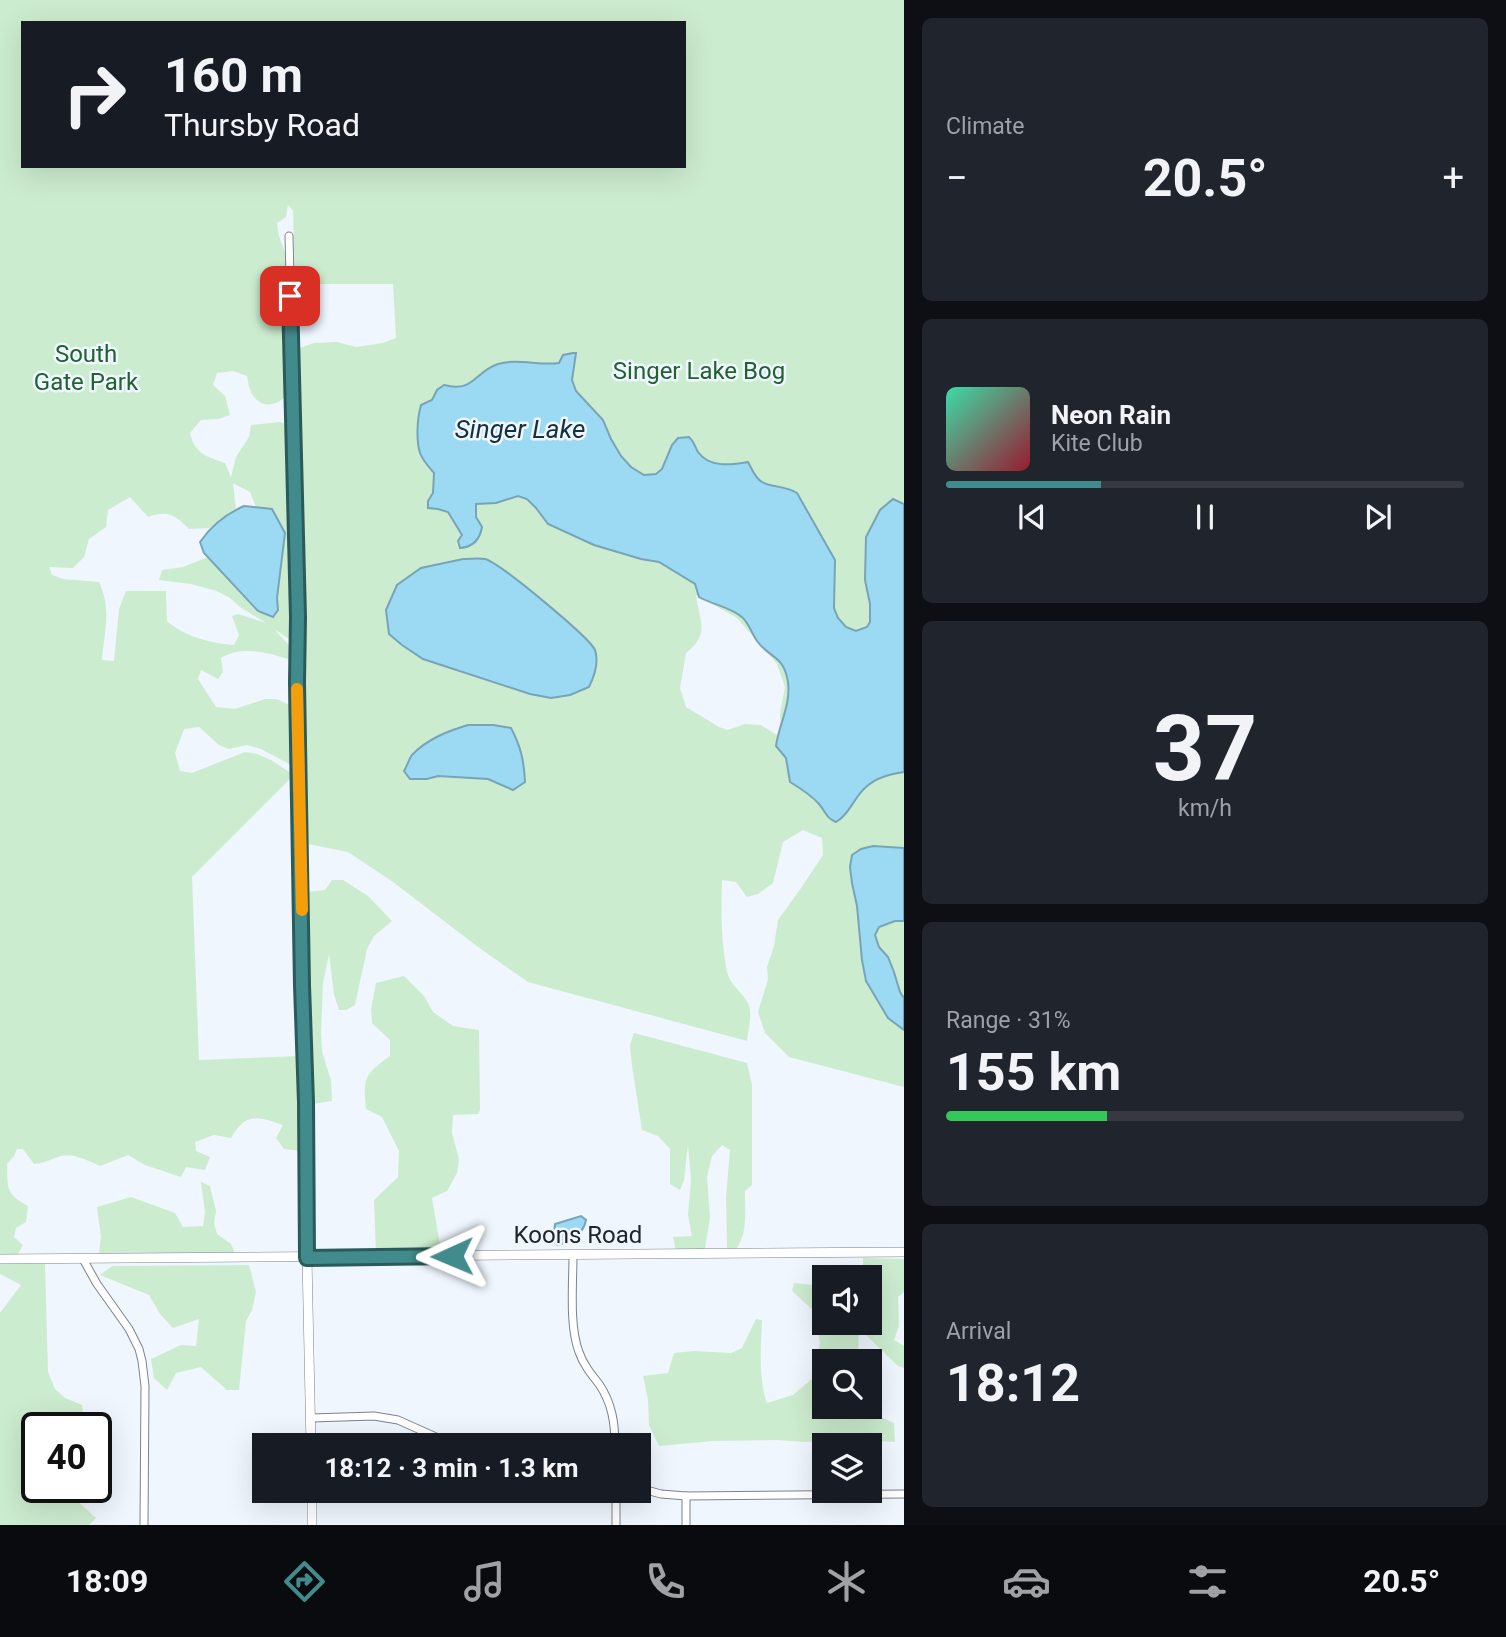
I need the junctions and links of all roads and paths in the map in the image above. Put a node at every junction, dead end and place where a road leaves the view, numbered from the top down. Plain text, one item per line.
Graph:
1 (289, 236) dead end
2 (904, 1252) edge
3 (573, 1255) junction
4 (307, 1258) junction
5 (0, 1259) edge
6 (83, 1259) junction
7 (311, 1418) junction
8 (311, 1433) edge
9 (427, 1433) edge
10 (614, 1433) edge
11 (651, 1491) edge
12 (904, 1494) edge
13 (686, 1496) junction
14 (312, 1503) edge
15 (616, 1503) edge
16 (144, 1525) edge
17 (312, 1525) edge
18 (616, 1525) edge
19 (686, 1525) edge

1 - 4 street
2 - 3 street, Koons Road
3 - 4 street, Koons Road
3 - 10 street
4 - 6 street, Koons Road
4 - 7 street
5 - 6 street, Koons Road
6 - 16 street
7 - 8 street
7 - 9 street
11 - 13 street
12 - 13 street
13 - 19 street
14 - 17 street
15 - 18 street

